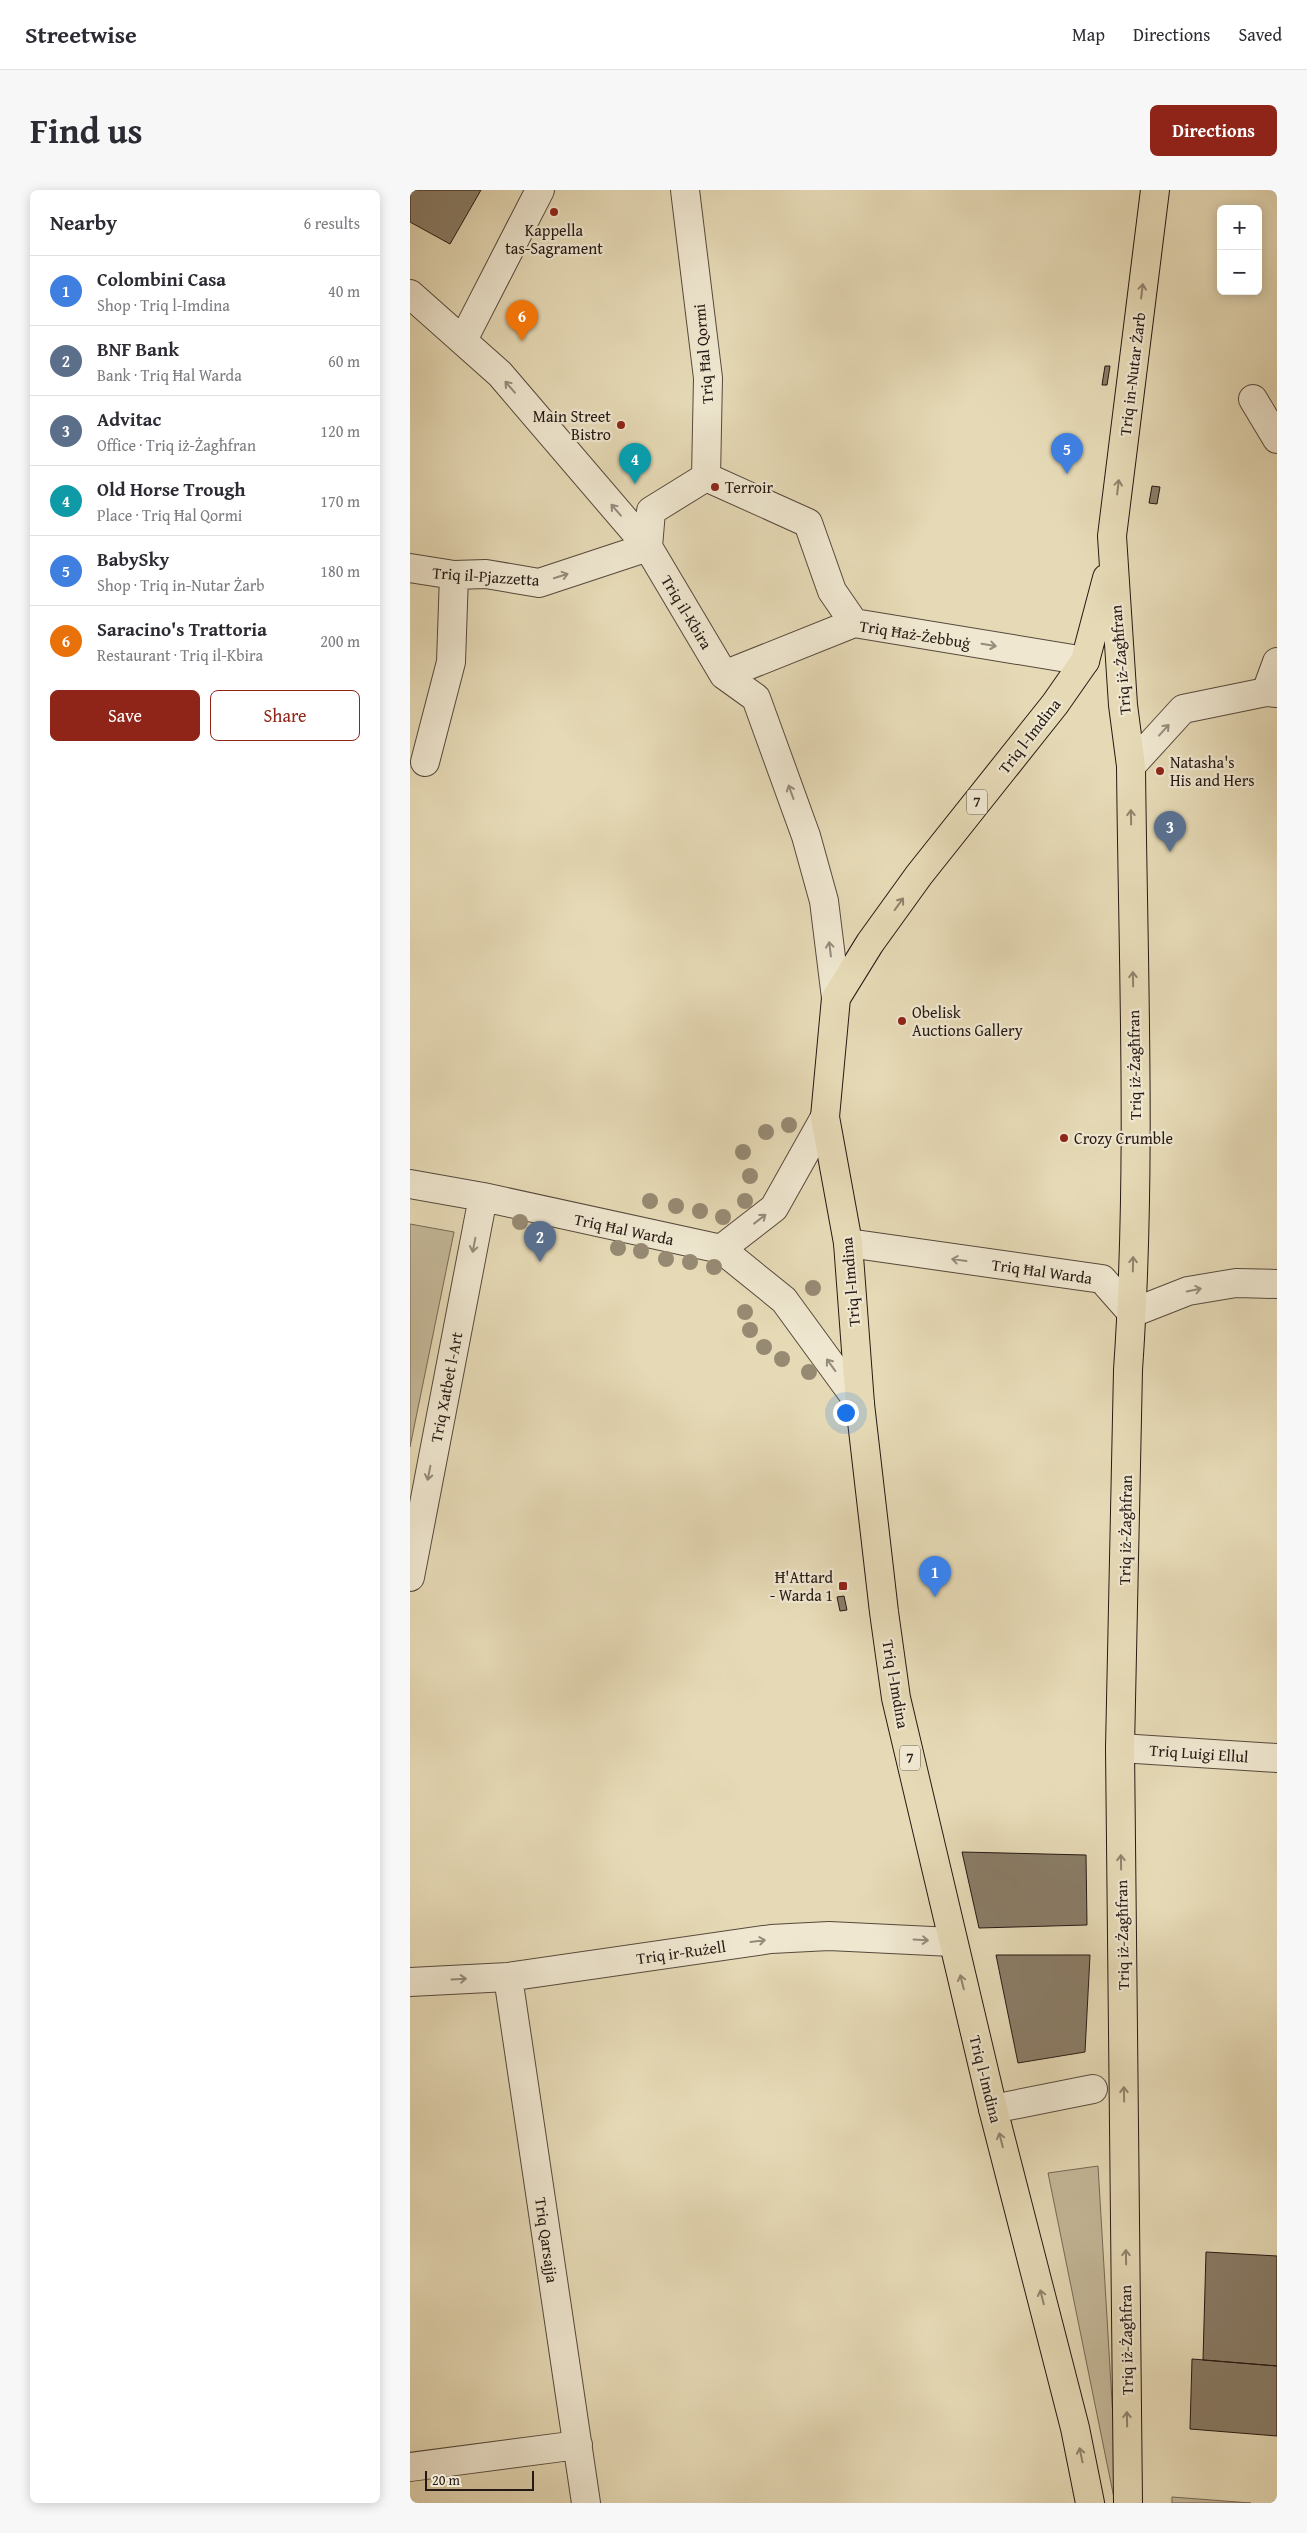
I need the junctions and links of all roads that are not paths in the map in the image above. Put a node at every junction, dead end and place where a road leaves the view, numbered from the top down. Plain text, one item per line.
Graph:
1 (540, 190) edge
2 (685, 190) edge
3 (1155, 190) edge
4 (410, 294) edge
5 (463, 340) junction
6 (1253, 399) dead end
7 (1277, 439) edge
8 (706, 477) junction
9 (1112, 546) junction
10 (648, 547) junction
11 (410, 568) edge
12 (454, 576) junction
13 (854, 624) junction
14 (1085, 661) junction
15 (1277, 662) edge
16 (724, 675) junction
17 (1272, 693) edge
18 (425, 762) dead end
19 (1131, 766) junction
20 (836, 998) junction
21 (824, 1117) junction
22 (410, 1184) edge
23 (483, 1197) junction
24 (848, 1243) junction
25 (721, 1249) junction
26 (1277, 1284) edge
27 (1132, 1313) junction
28 (860, 1404) junction
29 (410, 1577) edge
30 (1120, 1748) junction
31 (1277, 1758) edge
32 (952, 1942) junction
33 (508, 1977) junction
34 (410, 1982) edge
35 (1093, 2089) dead end
36 (993, 2109) junction
37 (578, 2445) junction
38 (410, 2467) edge
39 (586, 2503) edge
40 (1090, 2503) edge
41 (1128, 2503) edge

1 - 5 street
2 - 8 street, Triq Ħal Qormi
9 -> 3 highway, Triq in-Nutar Żarb
4 - 5 street, Triq il-Kbira
10 -> 5 street, Triq il-Kbira
6 - 7 street
8 - 10 street
8 - 13 street
9 - 14 highway, Triq l-Imdina / 7
9 - 19 highway, Triq iż-Żagħfran
12 -> 10 street, Triq il-Pjazzetta
10 - 16 street, Triq il-Kbira
11 - 12 street, Triq il-Pjazzetta
12 - 18 street
13 -> 14 street, Triq Ħaż-Żebbuġ
13 - 16 street, Triq Ħaż-Żebbuġ
20 -> 14 highway, Triq l-Imdina / 7
15 - 17 street
20 -> 16 street, Triq il-Kbira
19 -> 17 street
27 -> 19 highway, Triq iż-Żagħfran
20 - 21 highway, Triq l-Imdina / 7
21 - 24 highway, Triq l-Imdina / 7
25 -> 21 street
22 - 23 street, Triq Ħal Warda
23 - 25 street, Triq Ħal Warda
23 -> 29 street, Triq Xatbet l-Art
27 -> 24 street, Triq Ħal Warda
24 - 28 highway, Triq l-Imdina / 7
28 -> 25 street, Triq Ħal Warda
27 -> 26 street
27 - 30 highway, Triq iż-Żagħfran
28 - 32 highway, Triq l-Imdina / 7
30 - 31 street, Triq Luigi Ellul
41 -> 30 highway, Triq iż-Żagħfran
33 -> 32 street, Triq ir-Rużell
36 -> 32 highway, Triq l-Imdina / 7
34 -> 33 street, Triq ir-Rużell
33 - 37 street, Triq Qarsajja
35 - 36 street
40 -> 36 highway, Triq l-Imdina / 7
37 - 38 street
37 - 39 street, Triq Qarsajja

